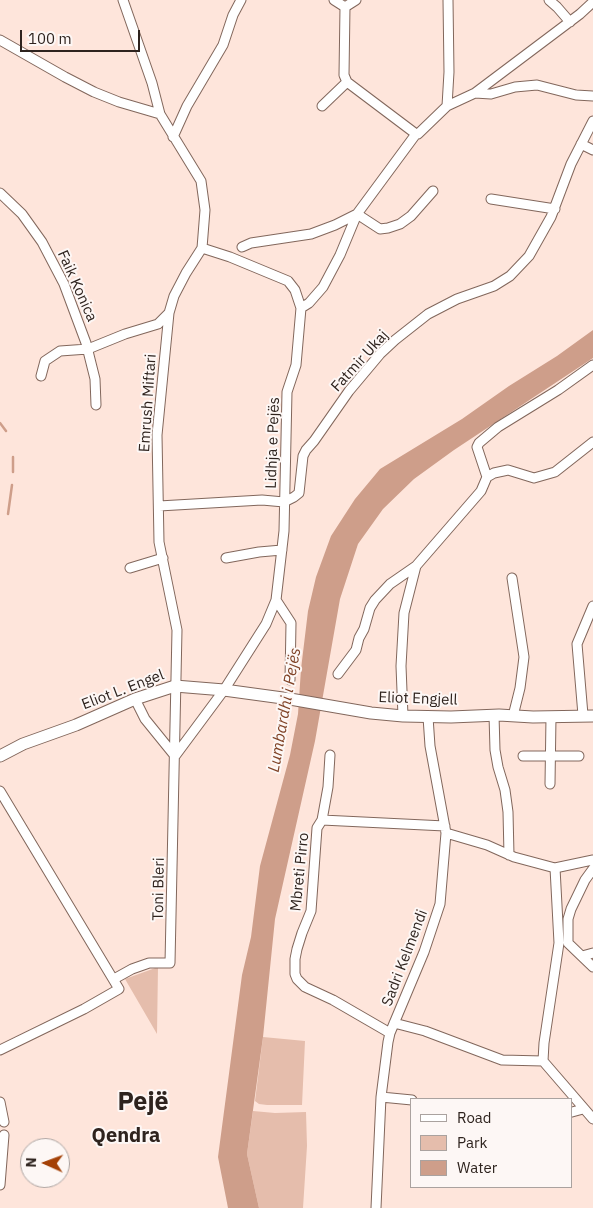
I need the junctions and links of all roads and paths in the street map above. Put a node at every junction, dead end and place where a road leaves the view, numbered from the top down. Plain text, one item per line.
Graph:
1 (123, 0) edge
2 (241, 0) edge
3 (334, 0) edge
4 (356, 0) edge
5 (448, 0) edge
6 (549, 0) edge
7 (593, 2) edge
8 (345, 7) junction
9 (570, 22) junction
10 (0, 40) edge
11 (347, 82) junction
12 (475, 93) junction
13 (593, 96) edge
14 (322, 106) dead end
15 (447, 106) junction
16 (160, 114) junction
17 (593, 121) edge
18 (416, 134) junction
19 (173, 137) junction
20 (581, 144) junction
21 (593, 150) edge
22 (433, 191) dead end
23 (0, 193) edge
24 (491, 199) dead end
25 (555, 209) junction
26 (357, 214) junction
27 (242, 247) dead end
28 (202, 248) junction
29 (300, 308) junction
30 (169, 314) junction
31 (88, 349) junction
32 (593, 365) edge
33 (41, 376) dead end
34 (96, 405) dead end
35 (593, 442) edge
36 (487, 477) junction
37 (284, 502) junction
38 (158, 506) junction
39 (282, 550) junction
40 (163, 558) junction
41 (226, 558) dead end
42 (416, 566) junction
43 (130, 568) dead end
44 (512, 578) dead end
45 (276, 600) junction
46 (593, 606) edge
47 (338, 674) dead end
48 (290, 680) dead end
49 (175, 686) junction
50 (224, 690) junction
51 (135, 699) junction
52 (323, 704) joint
53 (494, 715) junction
54 (588, 715) edge
55 (403, 716) junction
56 (513, 716) junction
57 (428, 717) junction
58 (551, 717) junction
59 (330, 755) dead end
60 (0, 756) edge
61 (175, 756) junction
62 (523, 756) dead end
63 (550, 756) junction
64 (579, 756) dead end
65 (550, 784) dead end
66 (0, 791) edge
67 (322, 820) junction
68 (446, 829) junction
69 (510, 855) junction
70 (593, 860) edge
71 (556, 868) junction
72 (593, 869) edge
73 (563, 925) junction
74 (564, 943) junction
75 (593, 953) edge
76 (582, 956) junction
77 (593, 967) edge
78 (114, 979) junction
79 (394, 1023) junction
80 (390, 1033) junction
81 (0, 1050) edge
82 (543, 1061) junction
83 (381, 1098) junction
84 (410, 1100) edge
85 (0, 1102) edge
86 (583, 1109) junction
87 (573, 1112) edge
88 (3, 1119) edge
89 (593, 1119) edge
90 (4, 1135) dead end
91 (0, 1185) edge
92 (376, 1208) edge

1 - 16 street, Emrush Miftari
2 - 19 street
3 - 8 street
4 - 8 street
5 - 15 street
6 - 9 street
7 - 9 street
8 - 11 street
9 - 12 street
10 - 16 street
11 - 14 street
11 - 18 street
12 - 13 street
12 - 15 street
15 - 18 street
16 - 19 street, Emrush Miftari
17 - 20 street, Fatmir Ukaj
18 - 26 street
19 - 28 street, Emrush Miftari
20 - 21 street
20 - 25 street, Fatmir Ukaj
22 - 26 street
23 - 31 street, Faik Konica
24 - 25 street
25 - 37 street, Fatmir Ukaj
26 - 27 street
26 - 29 street
28 - 29 street
28 - 30 street, Emrush Miftari
29 - 37 street, Lidhja e Pejës
30 - 31 street
30 - 38 street, Emrush Miftari
31 - 33 street
31 - 34 street, Faik Konica
32 - 36 street
35 - 36 street
36 - 42 street
37 - 38 street
37 - 39 street, Lidhja e Pejës
38 - 40 street, Emrush Miftari
39 - 41 street
39 - 45 street, Lidhja e Pejës
40 - 43 street
40 - 49 street, Emrush Miftari
42 - 47 street
42 - 55 street
44 - 56 street
45 - 48 street
45 - 50 street, Lidhja e Pejës
46 - 54 street, Eliot Engjell
49 - 50 main road, Eliot L. Engel
49 - 51 main road, Eliot L. Engel
49 - 61 street, Toni Bleri
50 - 52 main road, Eliot L. Engel
50 - 61 street
51 - 60 main road, Eliot L. Engel
51 - 61 street
52 - 55 main road, Eliot Engjell
53 - 56 main road, Eliot Engjell
53 - 57 main road, Eliot Engjell
53 - 69 street
54 - 58 main road, Eliot Engjell
55 - 57 main road, Eliot Engjell
56 - 58 main road, Eliot Engjell
57 - 68 street, Sadri Kelmendi
58 - 63 street
59 - 67 street, Mbreti Pirro
61 - 78 street, Toni Bleri
62 - 63 street
63 - 64 street
63 - 65 street
66 - 78 street
67 - 68 street
67 - 80 street, Mbreti Pirro
68 - 69 street
68 - 79 street, Sadri Kelmendi
69 - 71 street
70 - 71 street
71 - 73 street
72 - 73 street
73 - 74 street
74 - 76 street
74 - 82 street
75 - 76 street
76 - 77 street
78 - 81 street
79 - 80 street, Sadri Kelmendi
79 - 82 street
80 - 83 street, Sadri Kelmendi
82 - 86 street
83 - 84 street
83 - 92 street, Sadri Kelmendi
85 - 88 street
86 - 87 street
86 - 89 street
90 - 91 street

